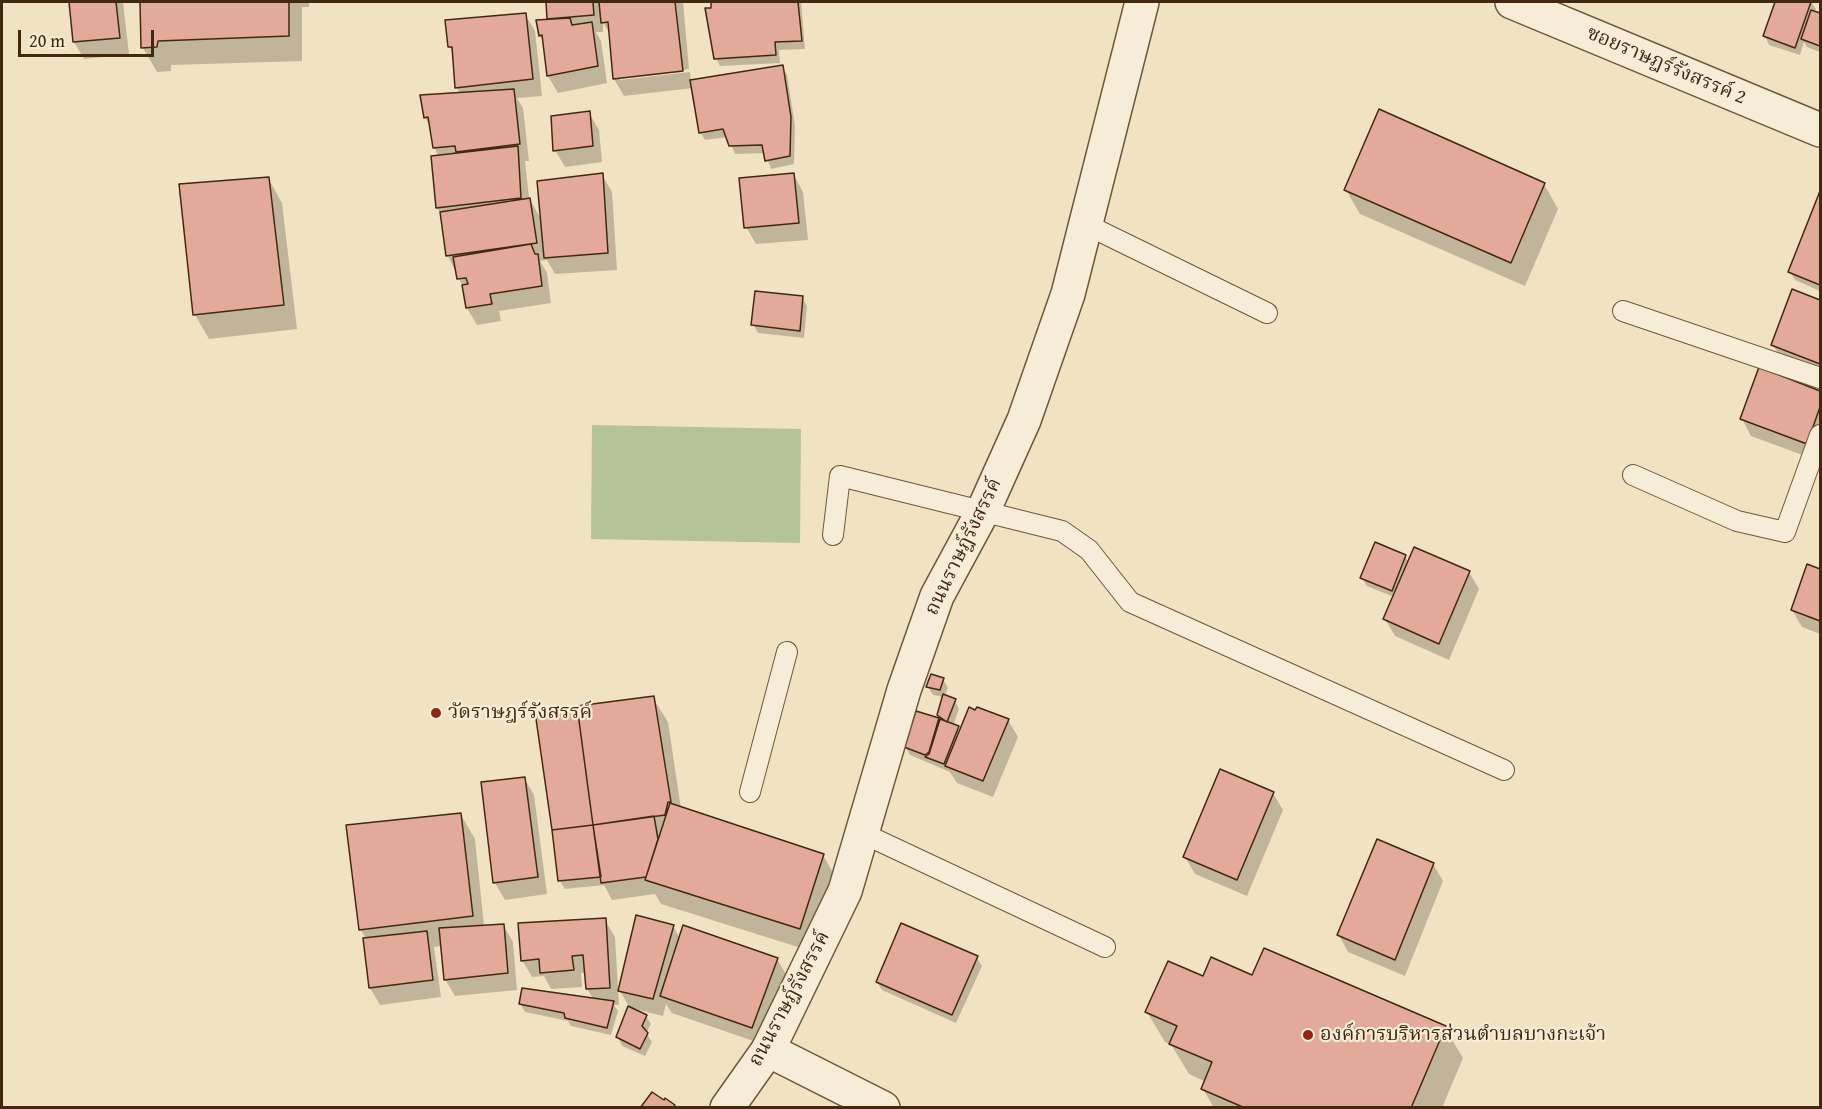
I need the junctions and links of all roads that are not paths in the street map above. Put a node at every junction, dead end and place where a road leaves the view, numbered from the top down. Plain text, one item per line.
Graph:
1 (1142, 2) edge
2 (1512, 2) edge
3 (1821, 130) edge
4 (1085, 225) junction
5 (1623, 311) dead end
6 (1267, 312) dead end
7 (1821, 378) edge
8 (1821, 435) edge
9 (1633, 475) dead end
10 (984, 509) junction
11 (833, 535) dead end
12 (788, 652) dead end
13 (1504, 770) dead end
14 (750, 792) dead end
15 (862, 833) junction
16 (1105, 947) dead end
17 (768, 1050) junction
18 (727, 1107) edge
19 (884, 1107) edge

1 - 4 street, ถนนราษฎ์รังสรรค์
2 - 3 street, ซอยราษฎร์รังสรรค์ 2
4 - 6 lane
4 - 10 street, ถนนราษฎ์รังสรรค์
5 - 7 lane
8 - 9 lane
10 - 11 lane
10 - 13 lane
10 - 15 street, ถนนราษฎ์รังสรรค์
12 - 14 lane
15 - 16 lane
15 - 17 street, ถนนราษฎ์รังสรรค์
17 - 18 street, ถนนราษฎ์รังสรรค์
17 - 19 street

